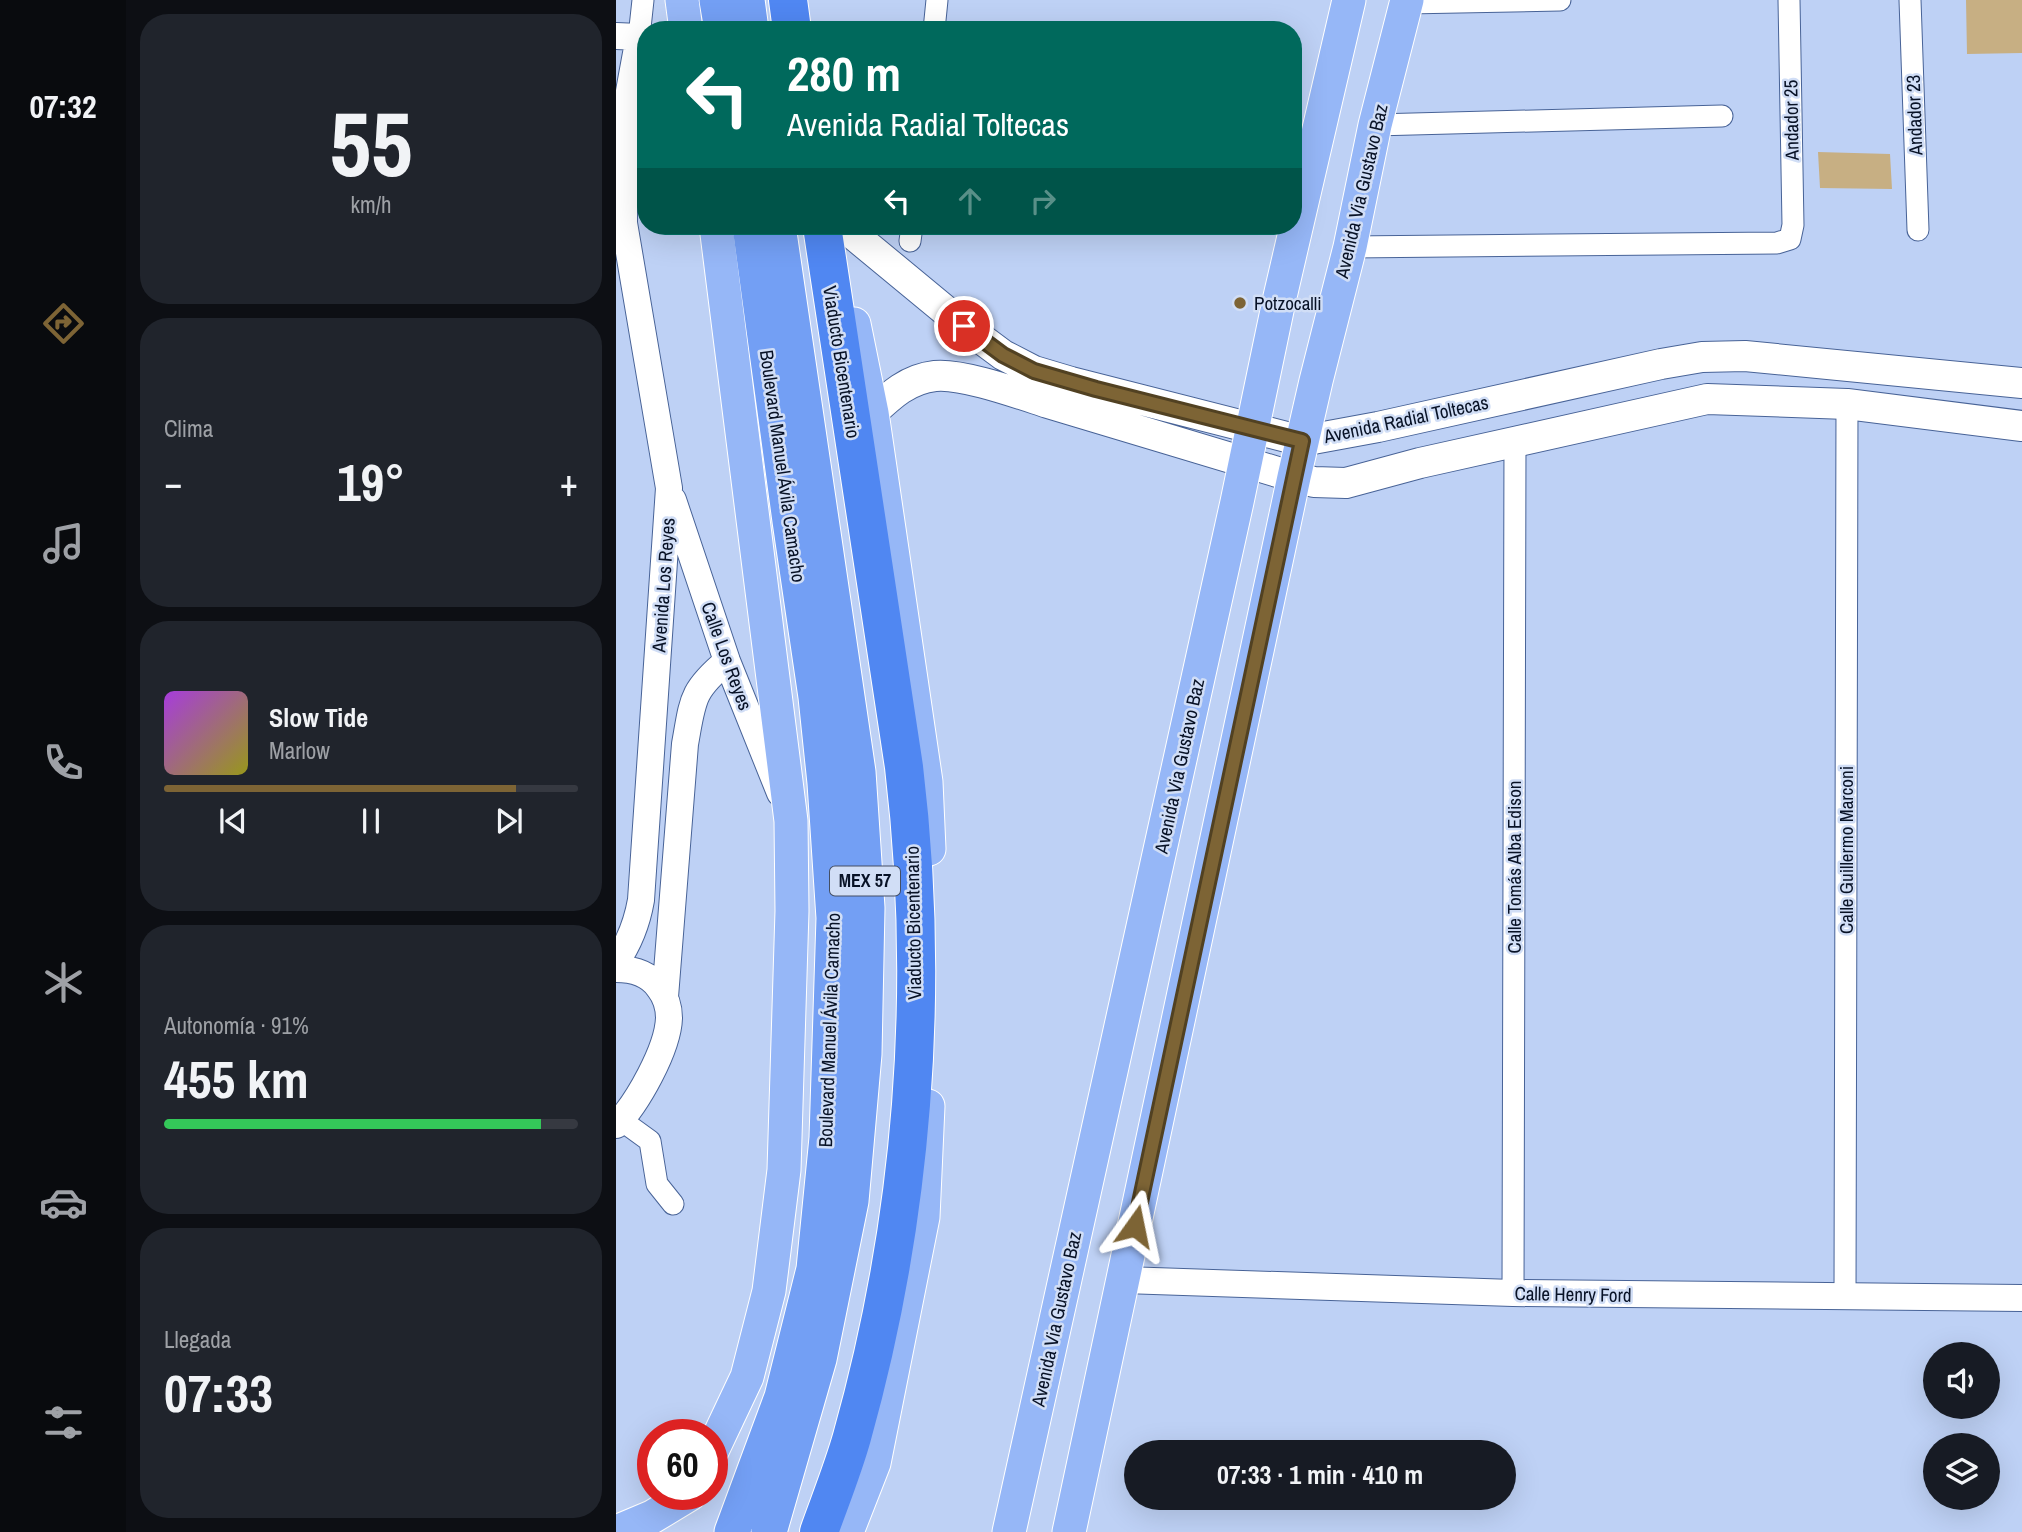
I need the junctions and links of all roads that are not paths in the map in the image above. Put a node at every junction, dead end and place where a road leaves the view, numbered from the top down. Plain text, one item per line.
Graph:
1 (643, 0) edge
2 (682, 0) edge
3 (717, 0) edge
4 (747, 0) edge
5 (788, 0) edge
6 (799, 0) edge
7 (937, 0) edge
8 (1349, 0) edge
9 (1560, 0) edge
10 (1788, 0) edge
11 (1910, 0) edge
12 (1407, 2) edge
13 (685, 21) edge
14 (720, 21) edge
15 (750, 21) edge
16 (791, 21) edge
17 (802, 21) edge
18 (935, 21) edge
19 (627, 37) edge
20 (1722, 117) dead end
21 (1375, 125) junction
22 (1302, 202) edge
23 (620, 215) edge
24 (1918, 230) dead end
25 (717, 235) edge
26 (751, 235) edge
27 (779, 235) edge
28 (823, 235) edge
29 (837, 235) edge
30 (854, 235) edge
31 (1294, 235) edge
32 (1350, 247) junction
33 (2022, 383) edge
34 (1847, 404) junction
35 (872, 413) junction
36 (2022, 426) edge
37 (1253, 429) junction
38 (1302, 441) junction
39 (1515, 441) junction
40 (1245, 463) junction
41 (1294, 477) junction
42 (669, 488) junction
43 (727, 661) junction
44 (791, 821) junction
45 (616, 961) edge
46 (616, 969) edge
47 (666, 997) junction
48 (619, 1123) edge
49 (673, 1204) dead end
50 (1124, 1280) junction
51 (1513, 1293) junction
52 (1845, 1296) junction
53 (2022, 1298) edge
54 (727, 1419) edge
55 (664, 1510) edge
56 (685, 1510) edge
57 (616, 1532) edge
58 (676, 1532) edge
59 (732, 1532) edge
60 (769, 1532) edge
61 (819, 1532) edge
62 (847, 1532) edge
63 (1009, 1532) edge
64 (1069, 1532) edge

1 - 19 street
2 - 13 main road
3 - 14 highway
4 - 15 highway
5 - 16 highway
6 - 17 main road
7 - 18 street
8 - 22 main road, Avenida Via Gustavo Baz
9 - 12 street
10 - 32 street, Andador 25
11 - 24 street, Andador 23
12 - 21 main road, Avenida Via Gustavo Baz
19 - 23 street
20 - 21 street
21 - 32 main road, Avenida Via Gustavo Baz
23 - 42 street, Avenida Los Reyes
25 - 44 main road, Boulevard Manuel Ávila Camacho
26 - 59 highway, Boulevard Manuel Ávila Camacho / MEX 57
27 - 60 highway, Boulevard Manuel Ávila Camacho / MEX 57
28 - 61 highway, Viaducto Bicentenario
29 - 35 main road
30 - 37 main road, Avenida Radial Toltecas
31 - 37 main road, Avenida Via Gustavo Baz
32 - 38 main road, Avenida Via Gustavo Baz
33 - 38 main road, Avenida Radial Toltecas
34 - 36 main road
34 - 39 main road
34 - 52 street, Calle Guillermo Marconi
35 - 40 main road
35 - 62 main road
37 - 38 main road, Avenida Radial Toltecas
37 - 40 main road, Avenida Via Gustavo Baz
38 - 41 main road, Avenida Via Gustavo Baz
39 - 41 main road
39 - 51 street, Calle Tomás Alba Edison
40 - 41 main road
40 - 63 main road, Avenida Via Gustavo Baz
41 - 50 main road, Avenida Via Gustavo Baz
42 - 43 street, Calle Los Reyes
42 - 45 street, Avenida Los Reyes
43 - 44 street, Calle Los Reyes
43 - 47 street
44 - 54 main road, Boulevard Manuel Ávila Camacho
46 - 47 street
47 - 48 street
48 - 49 street
50 - 51 street, Calle Henry Ford
50 - 64 main road, Avenida Via Gustavo Baz
51 - 52 street, Calle Henry Ford
52 - 53 street, Calle Henry Ford
55 - 57 main road
56 - 58 main road

